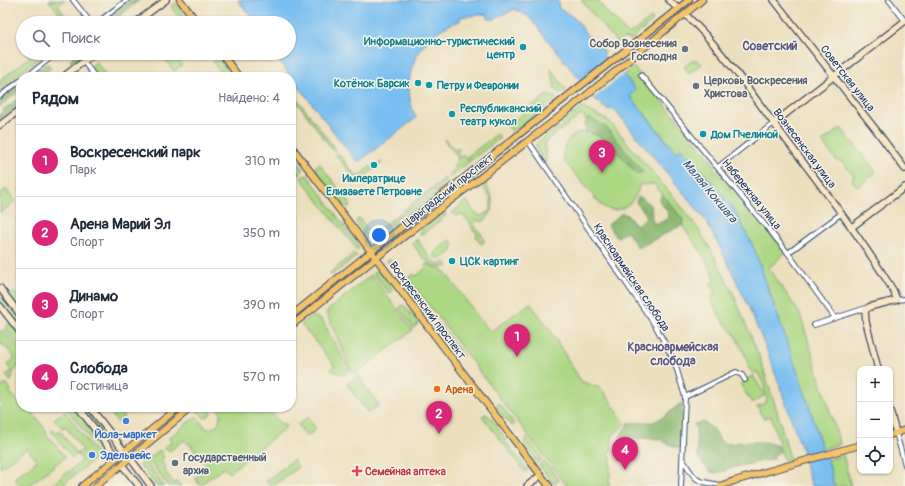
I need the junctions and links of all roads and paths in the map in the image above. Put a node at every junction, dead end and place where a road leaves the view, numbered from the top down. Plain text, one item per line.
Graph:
1 (73, 0) edge
2 (127, 0) edge
3 (166, 0) edge
4 (180, 0) edge
5 (669, 0) edge
6 (689, 0) edge
7 (702, 0) edge
8 (774, 0) edge
9 (889, 0) edge
10 (678, 9) junction
11 (685, 14) junction
12 (86, 16) edge
13 (106, 16) edge
14 (144, 16) edge
15 (193, 16) edge
16 (905, 21) edge
17 (48, 60) edge
18 (86, 60) edge
19 (226, 60) edge
20 (84, 62) junction
21 (33, 72) edge
22 (70, 72) edge
23 (91, 72) edge
24 (235, 72) edge
25 (641, 75) dead end
26 (834, 76) junction
27 (16, 84) edge
28 (0, 96) edge
29 (16, 113) edge
30 (774, 123) junction
31 (0, 124) edge
32 (528, 141) junction
33 (296, 153) edge
34 (718, 167) junction
35 (905, 169) edge
36 (905, 187) edge
37 (842, 213) junction
38 (852, 227) junction
39 (371, 251) junction
40 (788, 253) junction
41 (376, 258) junction
42 (0, 288) edge
43 (905, 299) edge
44 (897, 300) junction
45 (0, 306) edge
46 (869, 307) junction
47 (16, 309) edge
48 (296, 312) edge
49 (835, 318) junction
50 (296, 322) edge
51 (814, 325) dead end
52 (16, 327) edge
53 (877, 366) edge
54 (745, 380) dead end
55 (685, 397) junction
56 (82, 412) edge
57 (94, 412) edge
58 (173, 412) edge
59 (186, 412) edge
60 (905, 430) edge
61 (893, 434) edge
62 (857, 446) edge
63 (124, 451) junction
64 (117, 458) junction
65 (130, 458) junction
66 (683, 460) junction
67 (122, 465) junction
68 (905, 466) edge
69 (541, 475) junction
70 (721, 485) edge
71 (82, 486) edge
72 (96, 486) edge
73 (139, 486) edge
74 (151, 486) edge
75 (527, 486) edge
76 (549, 486) edge
77 (681, 486) edge

1 - 12 street
2 - 13 street
3 - 14 street
4 - 15 main road
5 - 10 street, Вознесенская улица
6 - 10 main road
7 - 11 main road
8 - 26 street, Советская улица
9 - 16 street
10 - 11 main road, Вознесенская улица
10 - 39 main road, Царьградский проспект
11 - 30 street, Вознесенская улица
11 - 32 main road, Царьградский проспект
16 - 26 street
17 - 21 street
18 - 20 street
19 - 24 main road
20 - 22 street
20 - 23 street
25 - 34 street, Набережная улица
26 - 30 street
26 - 35 street, Советская улица
27 - 28 street
29 - 31 street
30 - 34 street
30 - 37 street, Вознесенская улица
32 - 41 main road, Царьградский проспект
32 - 55 street, Красноармейская слобода
33 - 39 main road, Воскресенский проспект
34 - 40 street, Набережная улица
36 - 38 street
37 - 38 street, Вознесенская улица
37 - 40 street
38 - 44 street, Вознесенская улица
39 - 41 main road, Воскресенский проспект
39 - 48 main road, Царьградский проспект
40 - 49 street, Набережная улица
41 - 50 main road, Царьградский проспект
41 - 69 main road, Воскресенский проспект
42 - 47 street
43 - 44 street
44 - 46 street
45 - 52 street
46 - 49 street
46 - 53 street
49 - 51 street
54 - 55 street
55 - 66 street, Красноармейская слобода
56 - 64 street
57 - 63 street
58 - 63 main road
59 - 65 main road
60 - 61 main road
61 - 68 street
62 - 70 main road
63 - 64 main road
63 - 65 main road
64 - 67 main road
64 - 71 main road
65 - 67 main road
65 - 74 street
66 - 70 street
66 - 77 street, Красноармейская слобода
67 - 72 main road
67 - 73 street
69 - 75 street
69 - 76 main road, Воскресенский проспект

